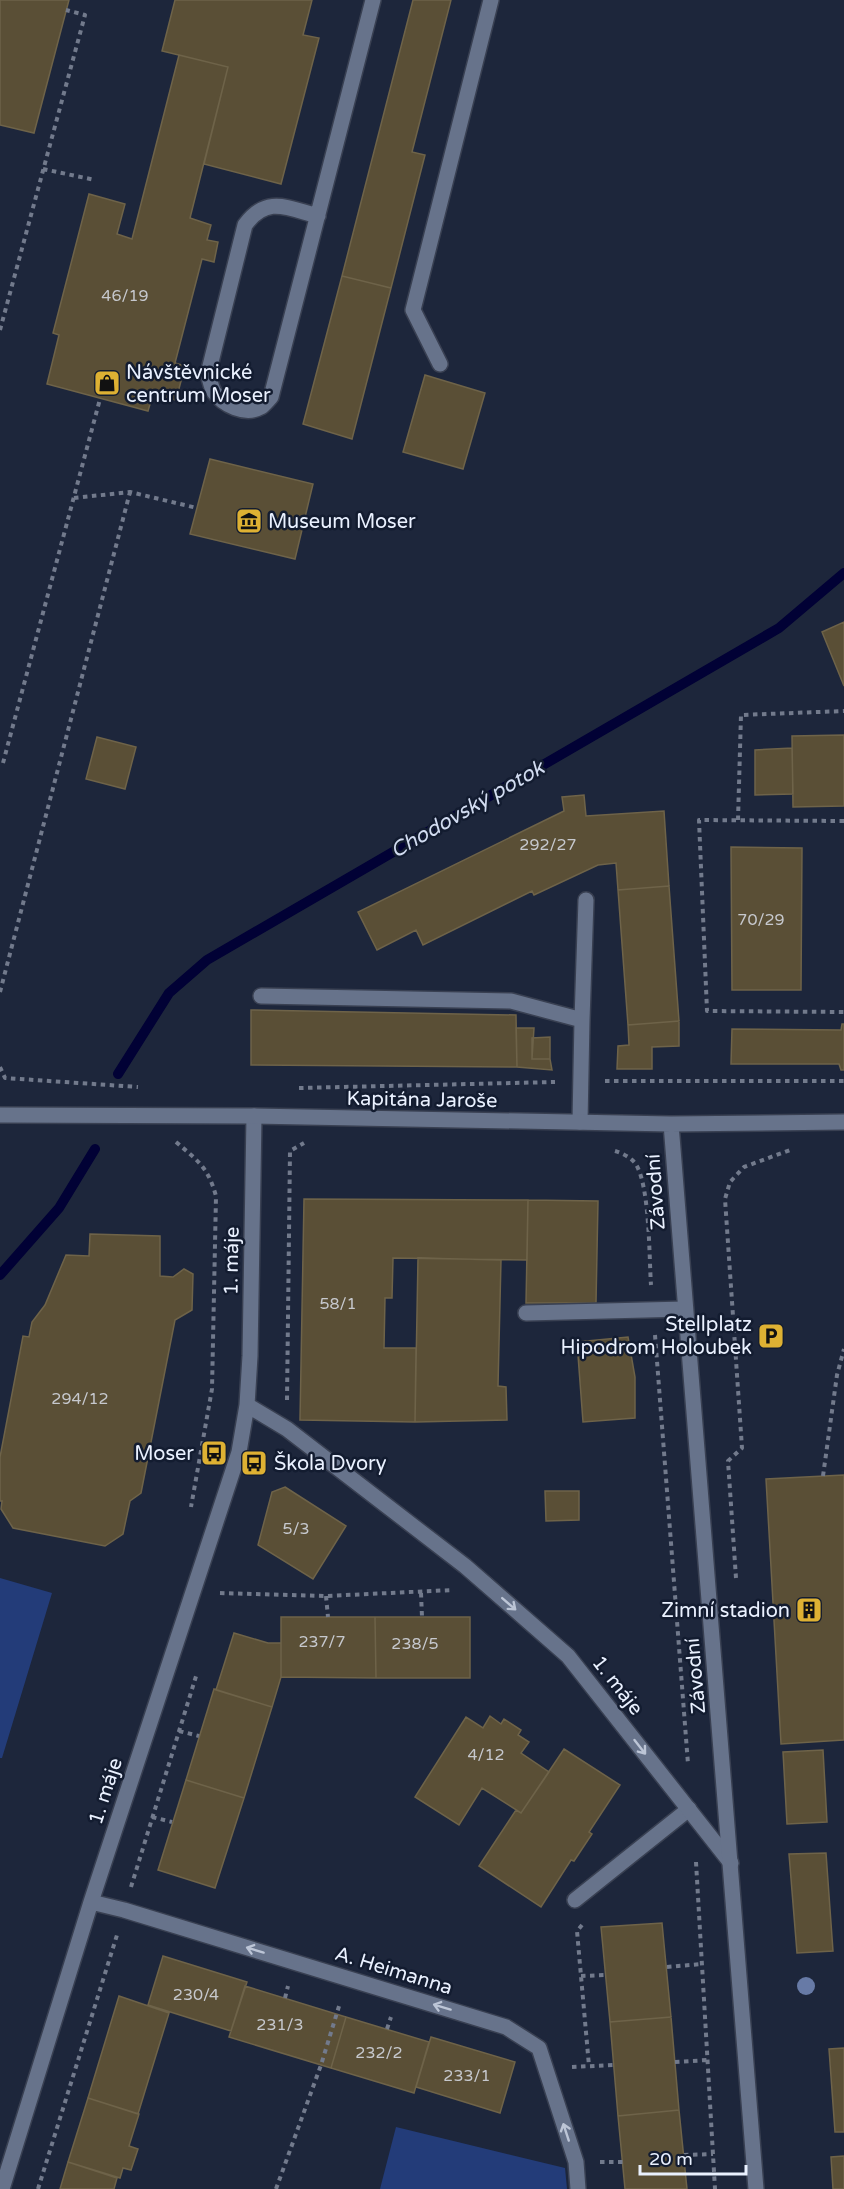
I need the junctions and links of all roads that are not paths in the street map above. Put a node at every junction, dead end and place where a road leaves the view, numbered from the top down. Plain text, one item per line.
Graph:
1 (373, 0) edge
2 (491, 0) edge
3 (318, 216) junction
4 (440, 364) dead end
5 (586, 900) dead end
6 (261, 996) dead end
7 (582, 1020) junction
8 (0, 1115) edge
9 (254, 1116) junction
10 (580, 1122) junction
11 (844, 1122) edge
12 (671, 1124) junction
13 (685, 1309) junction
14 (526, 1313) dead end
15 (248, 1405) junction
16 (690, 1811) junction
17 (731, 1863) junction
18 (575, 1900) dead end
19 (90, 1902) junction
20 (2, 2189) edge
21 (578, 2189) edge
22 (756, 2189) edge

1 - 3 street
2 - 4 street
3 - 3 street
5 - 7 street
6 - 7 street
7 - 10 street
8 - 9 street, Kapitána Jaroše
9 - 10 street, Kapitána Jaroše
9 - 15 street, 1. máje
10 - 12 street, Kapitána Jaroše
11 - 12 street, Kapitána Jaroše
12 - 13 street, Závodní
13 - 14 street
13 - 17 street, Závodní
15 -> 16 street, 1. máje
15 - 19 street, 1. máje
16 - 17 street, 1. máje
16 - 18 street
17 - 22 street, Závodní
19 - 20 street, 1. máje
21 -> 19 street, A. Heimanna

